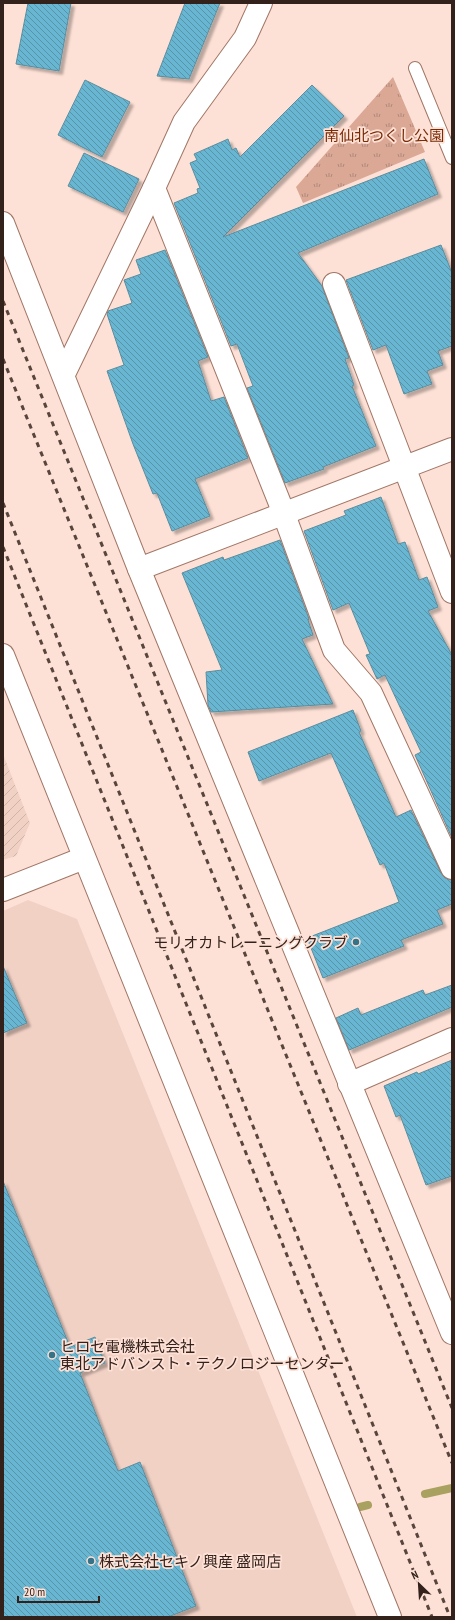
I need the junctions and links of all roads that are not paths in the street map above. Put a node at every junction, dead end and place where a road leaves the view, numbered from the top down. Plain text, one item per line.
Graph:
1 (262, 3) edge
2 (415, 68) dead end
3 (452, 158) edge
4 (154, 188) junction
5 (3, 222) edge
6 (334, 284) dead end
7 (64, 374) junction
8 (452, 449) edge
9 (405, 467) junction
10 (284, 514) junction
11 (139, 569) junction
12 (452, 592) edge
13 (3, 655) edge
14 (84, 858) junction
15 (452, 868) edge
16 (3, 890) edge
17 (452, 1039) edge
18 (349, 1084) junction
19 (452, 1333) edge
20 (390, 1617) edge

1 - 4 street
2 - 3 lane
4 - 7 street
4 - 10 street
5 - 7 street
6 - 9 street
7 - 11 street
8 - 9 street
9 - 10 street
9 - 12 street
10 - 11 street
10 - 15 street
11 - 18 street
13 - 14 street
14 - 16 street
14 - 20 street
17 - 18 street
18 - 19 street

